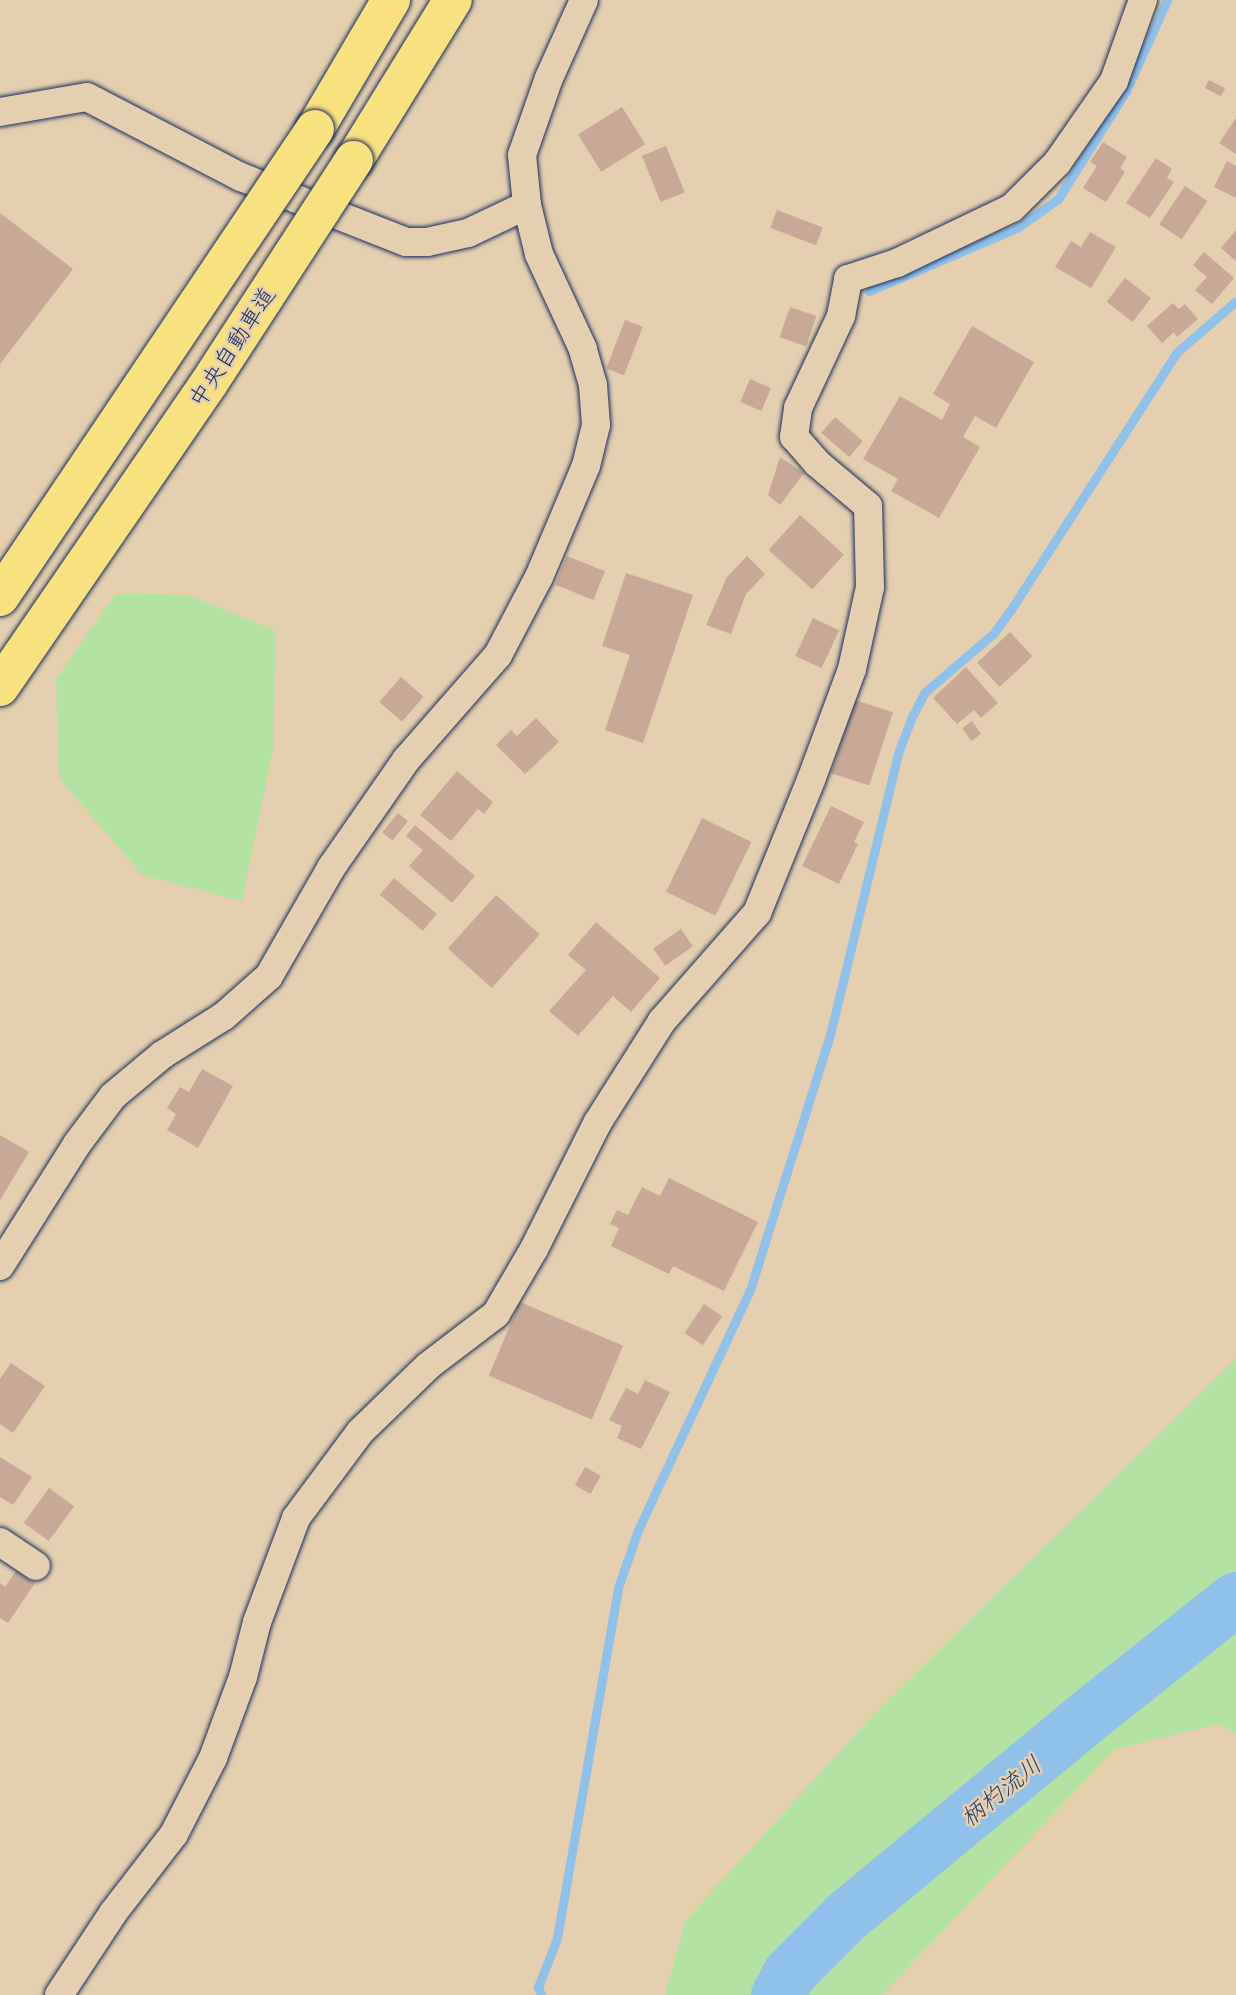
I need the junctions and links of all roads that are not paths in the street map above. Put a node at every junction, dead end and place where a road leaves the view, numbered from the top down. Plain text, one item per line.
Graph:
1 (391, 0) edge
2 (453, 0) edge
3 (584, 0) edge
4 (1143, 0) edge
5 (0, 112) edge
6 (527, 205) junction
7 (0, 597) edge
8 (0, 687) edge
9 (0, 1266) edge
10 (0, 1542) edge
11 (36, 1566) dead end
12 (59, 1995) edge

1 - 7 highway, bridge
2 - 8 highway, 中央自動車道, bridge
3 - 6 street
4 - 12 street
5 - 6 street
6 - 9 street
10 - 11 street

